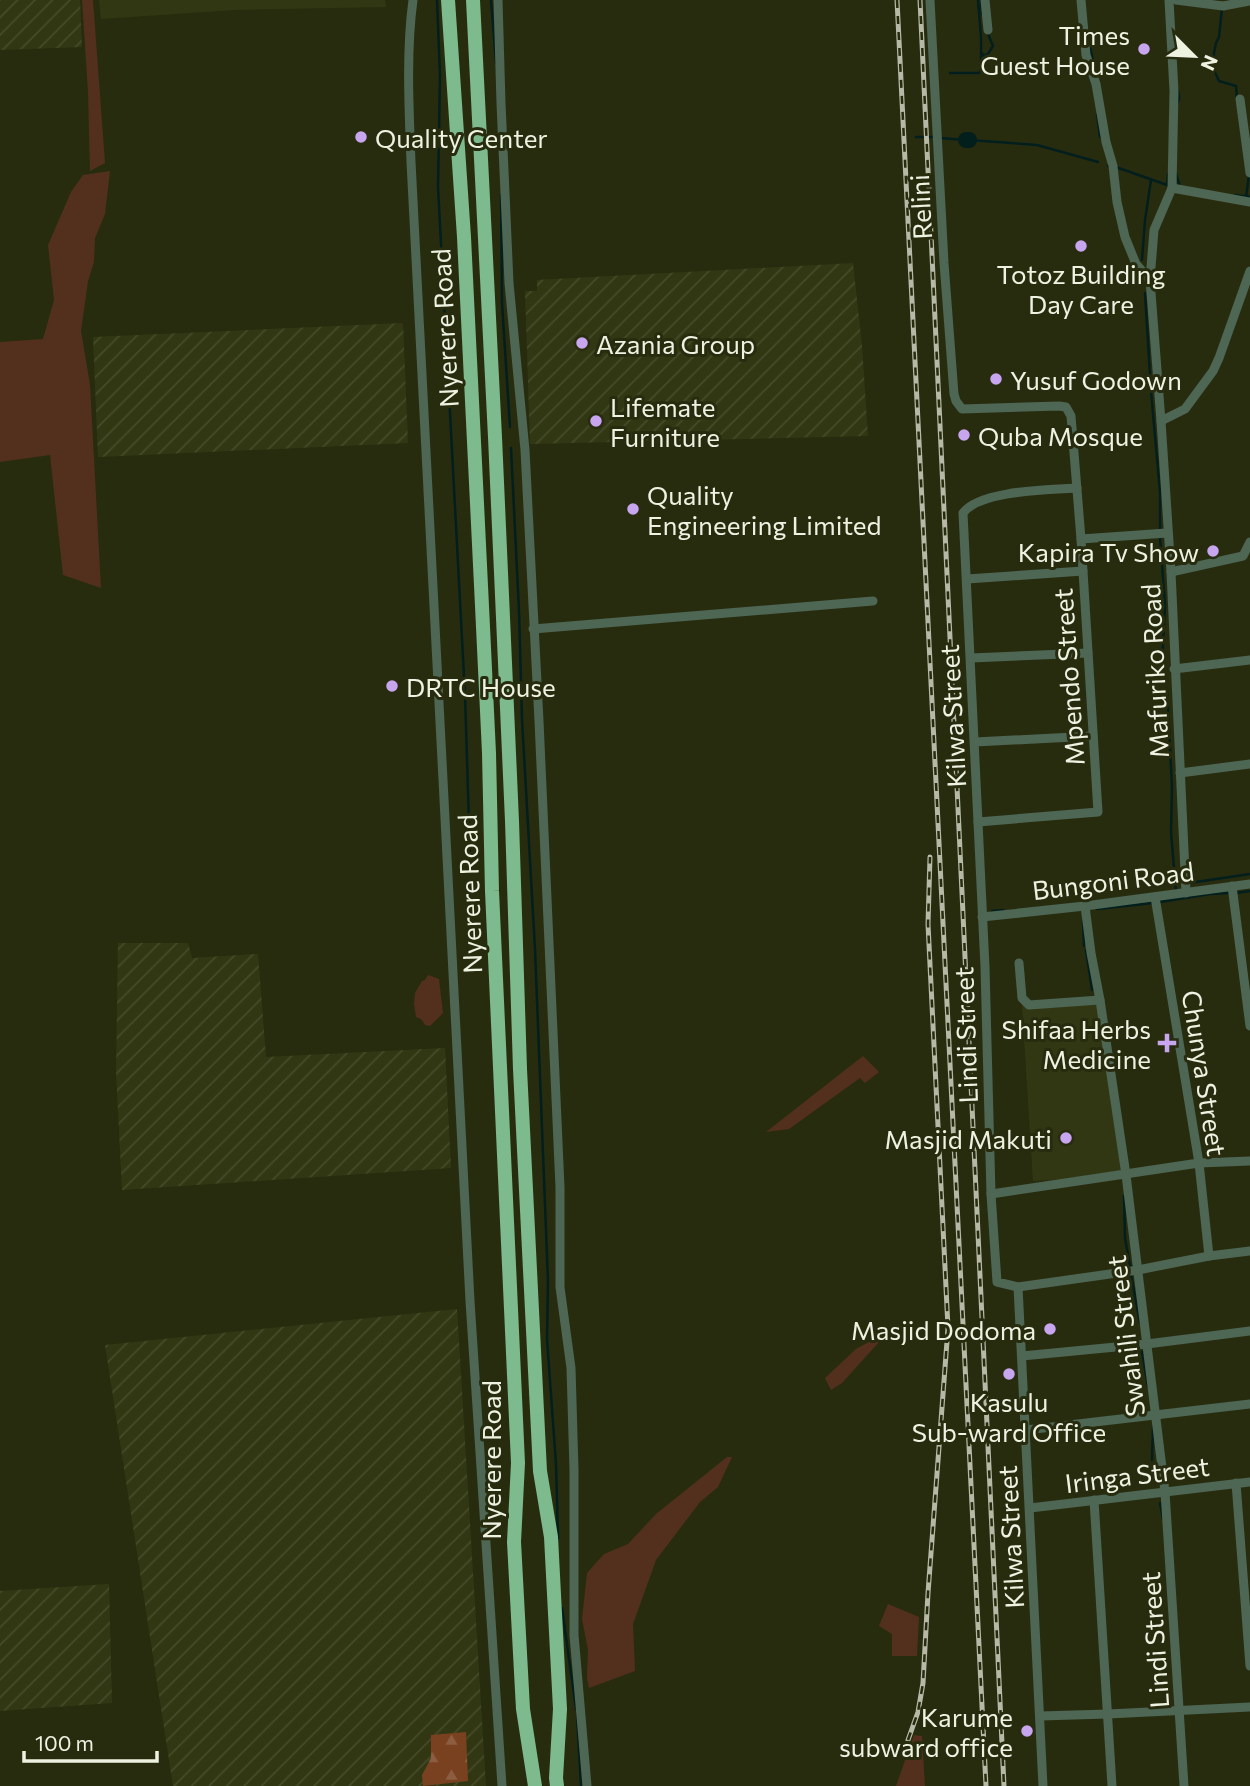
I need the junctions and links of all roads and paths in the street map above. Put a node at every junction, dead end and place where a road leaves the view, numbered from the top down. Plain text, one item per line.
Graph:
1 (413, 0) edge
2 (449, 0) edge
3 (473, 0) edge
4 (498, 0) edge
5 (930, 0) edge
6 (985, 0) edge
7 (1081, 0) edge
8 (1168, 0) edge
9 (1175, 0) edge
10 (1250, 1) edge
11 (1223, 3) edge
12 (988, 30) dead end
13 (1240, 99) dead end
14 (1250, 173) edge
15 (1172, 187) junction
16 (1250, 202) edge
17 (1250, 271) edge
18 (1150, 280) junction
19 (962, 408) joint
20 (1161, 421) junction
21 (1077, 488) junction
22 (1167, 533) junction
23 (1081, 539) junction
24 (1250, 542) edge
25 (1083, 571) junction
26 (1171, 572) junction
27 (967, 579) junction
28 (873, 601) dead end
29 (533, 629) junction
30 (1088, 653) junction
31 (971, 658) junction
32 (1250, 660) edge
33 (1174, 669) junction
34 (1093, 736) junction
35 (975, 742) junction
36 (1250, 764) edge
37 (1180, 773) junction
38 (978, 822) junction
39 (1250, 884) edge
40 (1232, 886) junction
41 (1186, 893) junction
42 (1155, 897) junction
43 (1085, 906) junction
44 (982, 917) junction
45 (1019, 963) dead end
46 (1100, 1000) junction
47 (1250, 1026) edge
48 (1250, 1161) edge
49 (1199, 1163) junction
50 (1126, 1175) junction
51 (991, 1195) junction
52 (1250, 1251) edge
53 (1209, 1256) junction
54 (1138, 1270) junction
55 (1018, 1287) junction
56 (1250, 1331) edge
57 (1147, 1344) junction
58 (1022, 1356) junction
59 (1250, 1404) edge
60 (1156, 1414) junction
61 (1026, 1430) junction
62 (1250, 1482) edge
63 (1236, 1483) junction
64 (1165, 1492) junction
65 (1094, 1500) junction
66 (1030, 1508) junction
67 (1250, 1666) edge
68 (1250, 1707) edge
69 (1180, 1710) junction
70 (1108, 1714) junction
71 (1040, 1716) junction
72 (534, 1782) edge
73 (502, 1786) edge
74 (557, 1786) edge
75 (587, 1786) edge
76 (1043, 1786) edge
77 (1112, 1786) edge
78 (1184, 1786) edge

1 - 73 street
2 - 72 highway, Nyerere Road
3 - 74 highway, Nyerere Road
4 - 29 street
5 - 19 street, Relini
6 - 12 street
7 - 18 street, Mafuriko Road
8 - 15 street
9 - 11 street
10 - 11 street
13 - 14 street
15 - 16 street
15 - 18 street, Mafuriko Road
17 - 20 street
18 - 20 street, Mafuriko Road
19 - 21 street, Mpendo Street
20 - 22 street, Mafuriko Road
21 - 23 street, Mpendo Street
21 - 27 street, Kilwa Street
22 - 23 street
22 - 26 street, Mafuriko Road
23 - 25 street, Mpendo Street
24 - 26 street
25 - 27 street
25 - 30 street, Mpendo Street
26 - 33 street, Mafuriko Road
27 - 31 street, Kilwa Street
28 - 29 street
29 - 75 street
30 - 31 street
30 - 34 street, Mpendo Street
31 - 35 street, Kilwa Street
32 - 33 street
33 - 37 street, Mafuriko Road
34 - 35 street
34 - 38 street, Mpendo Street
35 - 38 street, Kilwa Street
36 - 37 street
37 - 41 street, Mafuriko Road
38 - 44 street, Kilwa Street
39 - 40 street, Bungoni Road
40 - 41 street, Bungoni Road
40 - 47 street
41 - 42 street, Bungoni Road
42 - 43 street, Bungoni Road
42 - 49 street, Chunya Street
43 - 44 street, Bungoni Road
43 - 46 street
44 - 51 street, Lindi Street
45 - 46 street
46 - 50 street
48 - 49 street
49 - 50 street
49 - 53 street, Chunya Street
50 - 51 street
50 - 54 street, Swahili Street
51 - 55 street, Lindi Street
52 - 53 street
53 - 54 street
54 - 55 street
54 - 57 street, Swahili Street
55 - 58 street, Kilwa Street
56 - 57 street
57 - 58 street
57 - 60 street, Swahili Street
58 - 61 street, Kilwa Street
59 - 60 street
60 - 61 street
60 - 64 street, Swahili Street
61 - 66 street, Kilwa Street
62 - 63 street, Iringa Street
63 - 64 street, Iringa Street
63 - 67 street
64 - 65 street, Iringa Street
64 - 69 street, Lindi Street
65 - 66 street, Iringa Street
65 - 70 street
66 - 71 street, Kilwa Street
68 - 69 street
69 - 70 street
69 - 78 street, Lindi Street
70 - 71 street
70 - 77 street
71 - 76 street, Kilwa Street

